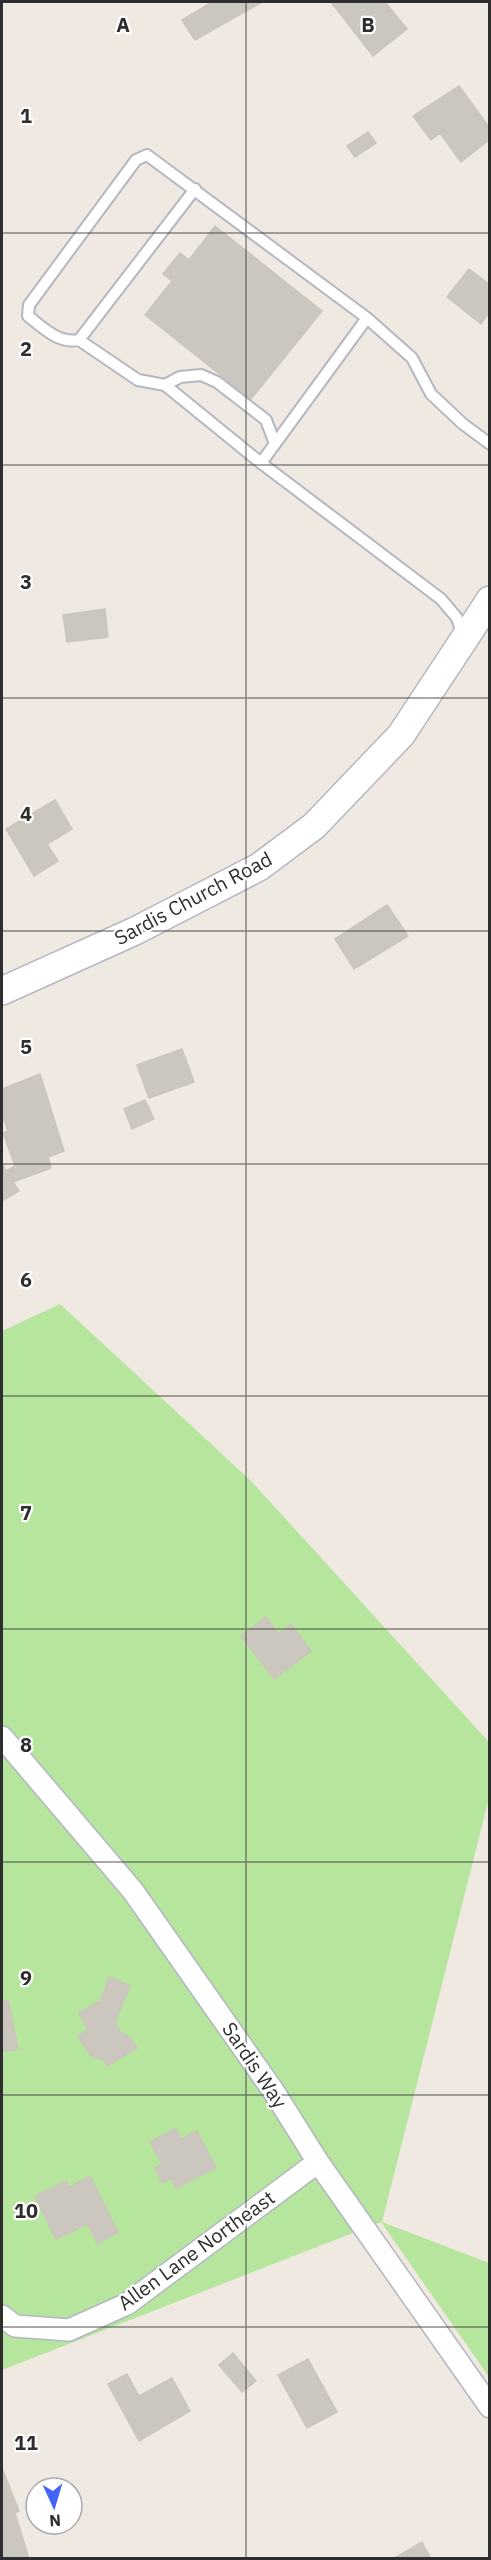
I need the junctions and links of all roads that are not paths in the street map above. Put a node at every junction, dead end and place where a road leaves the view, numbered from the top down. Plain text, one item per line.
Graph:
1 (195, 189) junction
2 (366, 318) junction
3 (79, 340) junction
4 (165, 385) junction
5 (275, 444) junction
6 (489, 444) edge
7 (261, 463) junction
8 (489, 600) edge
9 (464, 639) junction
10 (2, 991) edge
11 (2, 1737) edge
12 (318, 2162) junction
13 (2, 2316) edge
14 (489, 2407) edge

1 - 2 lane
1 - 3 lane
1 - 3 lane
2 - 5 lane
2 - 6 lane
3 - 4 lane
4 - 5 lane
4 - 7 lane
5 - 7 lane
7 - 9 lane
8 - 9 street, Sardis Church Road
9 - 10 street, Sardis Church Road
11 - 12 street, Sardis Way
12 - 13 street, Allen Lane Northeast
12 - 14 street, Sardis Way

